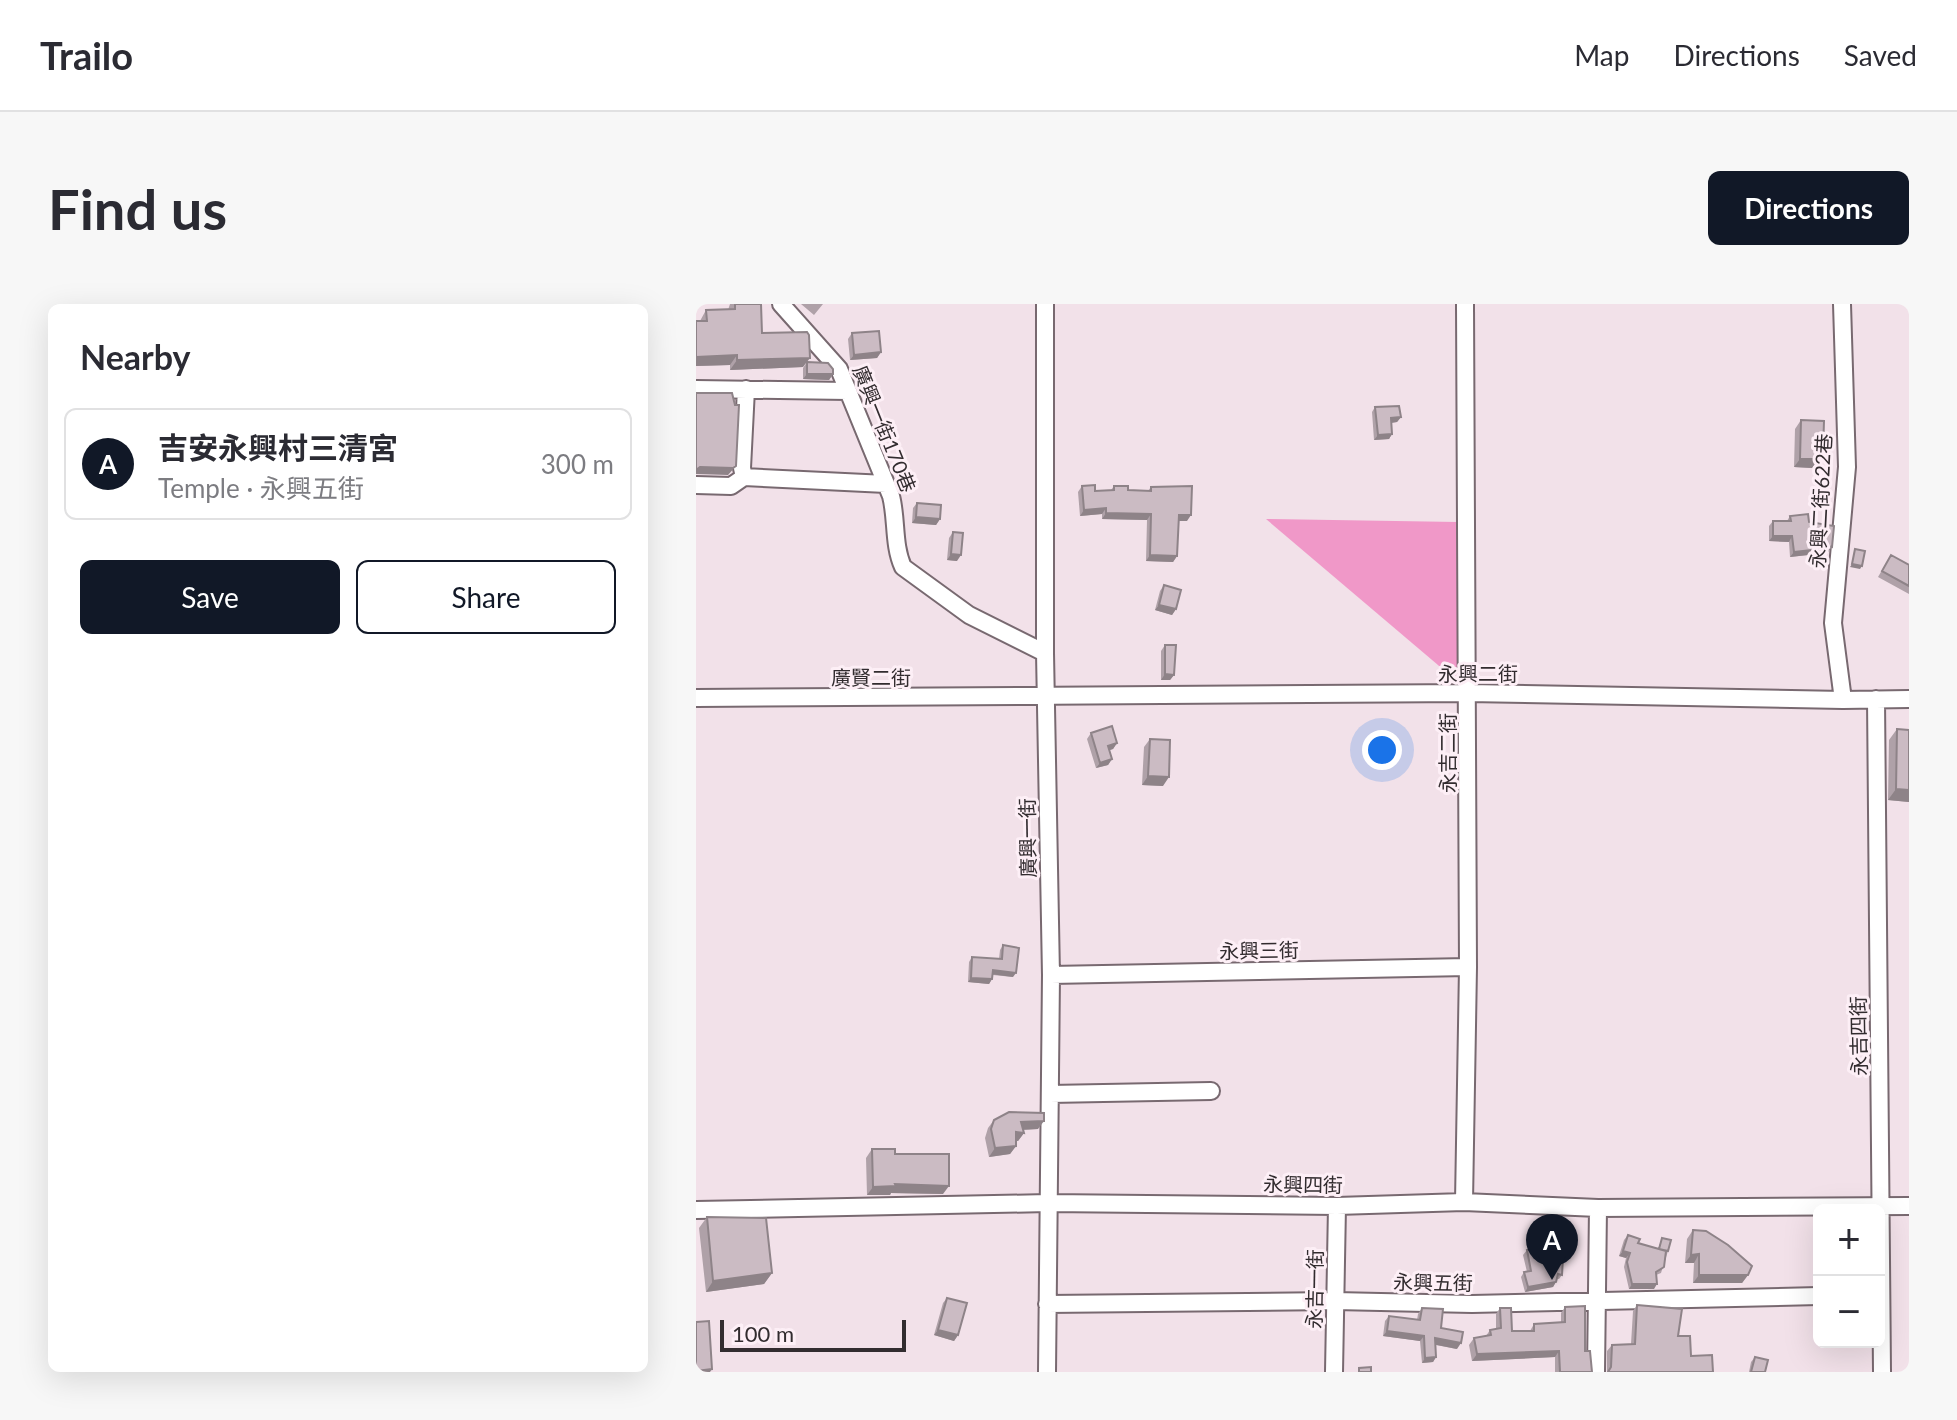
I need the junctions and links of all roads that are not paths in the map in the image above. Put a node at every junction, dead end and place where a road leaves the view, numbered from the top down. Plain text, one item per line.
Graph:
1 (781, 304) edge
2 (1045, 304) edge
3 (1465, 304) edge
4 (1842, 304) edge
5 (696, 389) edge
6 (746, 389) junction
7 (848, 391) junction
8 (744, 477) junction
9 (886, 484) junction
10 (696, 485) edge
11 (1045, 653) junction
12 (1468, 693) junction
13 (1046, 697) junction
14 (696, 698) edge
15 (1876, 699) junction
16 (1909, 699) edge
17 (1843, 700) junction
18 (1468, 967) junction
19 (1051, 975) junction
20 (1211, 1091) dead end
21 (1050, 1094) junction
22 (1464, 1202) junction
23 (1048, 1203) junction
24 (1880, 1204) edge
25 (1337, 1206) junction
26 (1813, 1206) edge
27 (1885, 1206) edge
28 (1909, 1206) edge
29 (1598, 1208) junction
30 (696, 1210) edge
31 (1813, 1296) edge
32 (1335, 1301) junction
33 (1597, 1301) junction
34 (1047, 1304) junction
35 (1881, 1348) edge
36 (1047, 1372) edge
37 (1334, 1372) edge
38 (1596, 1372) edge
39 (1882, 1372) edge

1 - 7 street, 廣興一街170巷
2 - 11 street, 廣興一街
3 - 12 street, 永吉二街
4 - 17 street, 永興二街622巷
5 - 6 street
6 - 7 street
6 - 8 street
7 - 9 street, 廣興一街170巷
8 - 9 street
8 - 10 street
9 - 11 street, 廣興一街170巷
11 - 13 street, 廣興一街
12 - 13 street, 永興二街
12 - 17 street, 永興二街
12 - 18 street, 永吉二街
13 - 14 street, 廣賢二街
13 - 19 street, 廣興一街
15 - 16 street, 永興二街
15 - 17 street, 永興二街
15 - 24 street, 永吉四街
18 - 19 street, 永興三街
18 - 22 street, 永吉二街
19 - 21 street, 廣興一街
20 - 21 street
21 - 23 street, 廣興一街
22 - 25 street, 永興四街
22 - 29 street, 永興四街
23 - 25 street, 永興四街
23 - 30 street, 永興四街
23 - 34 street, 廣興一街
25 - 32 street, 永吉一街
26 - 29 street, 永興四街
27 - 28 street, 永興四街
29 - 33 street
31 - 33 street, 永興五街
32 - 33 street, 永興五街
32 - 34 street, 永興五街
32 - 37 street, 永吉一街
33 - 38 street
34 - 36 street, 廣興一街
35 - 39 street, 永吉四街

